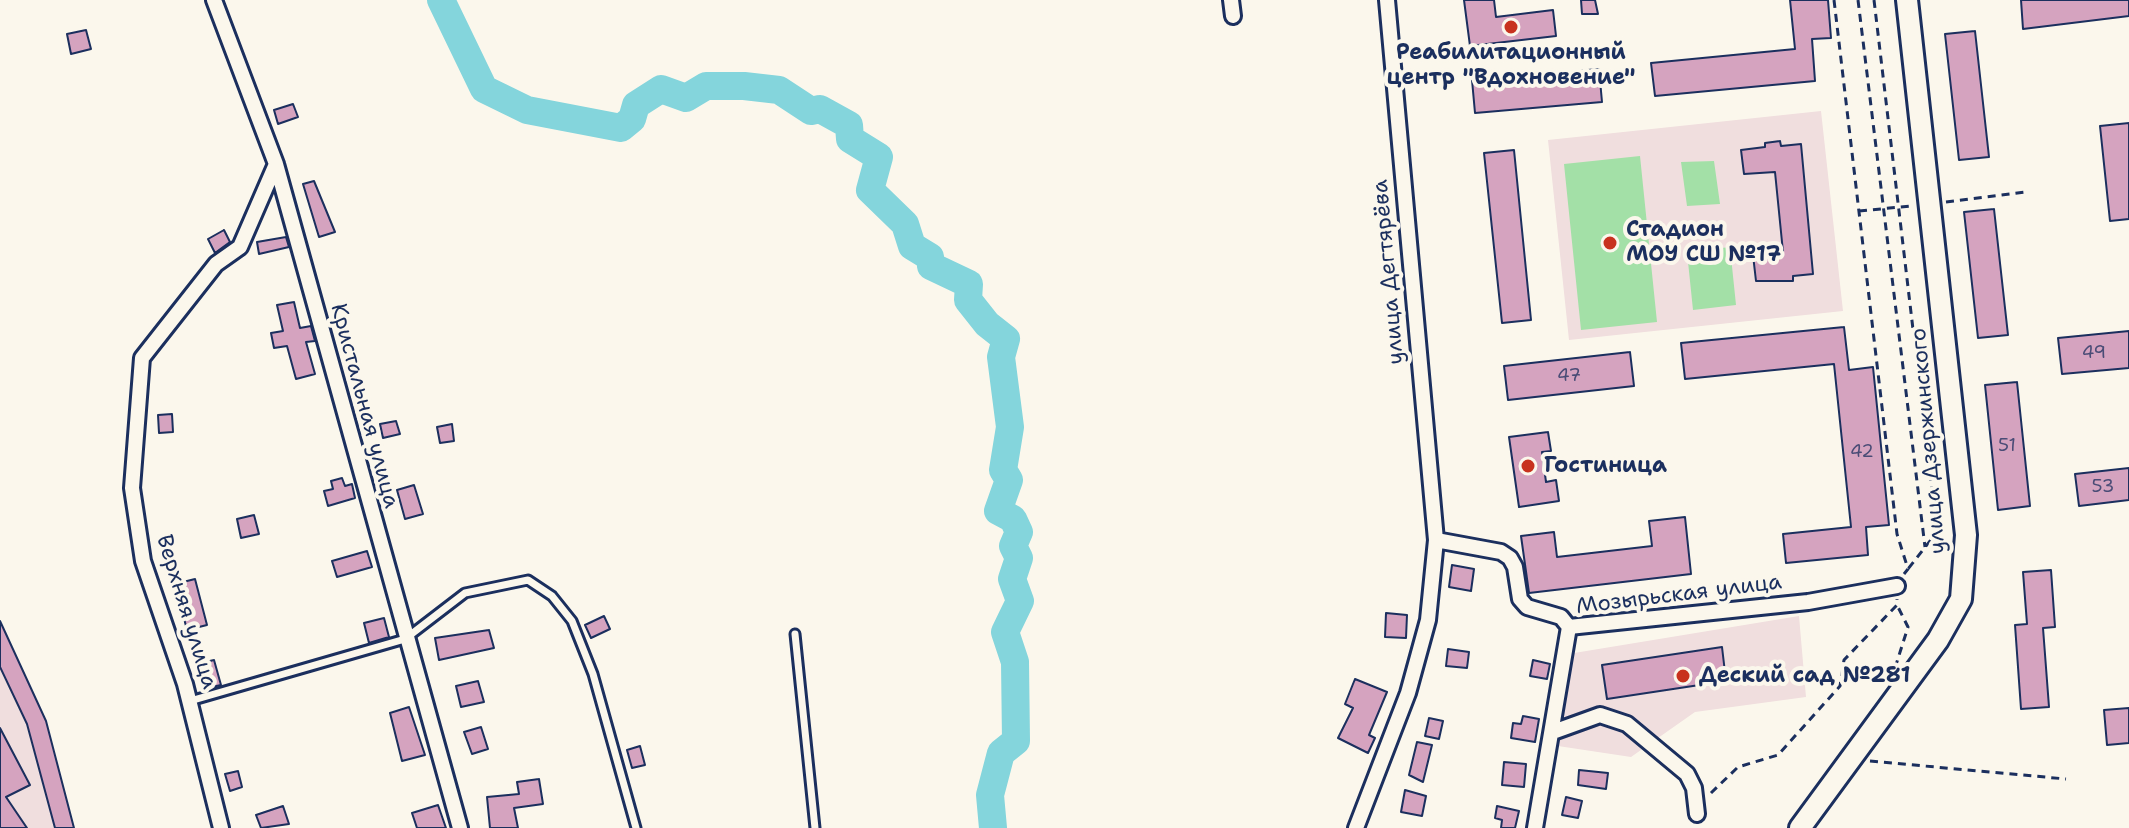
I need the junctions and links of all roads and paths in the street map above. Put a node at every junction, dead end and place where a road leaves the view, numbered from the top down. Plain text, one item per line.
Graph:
1 (214, 0) edge
2 (1231, 0) edge
3 (1387, 0) edge
4 (1834, 0) edge
5 (1858, 0) edge
6 (1874, 0) edge
7 (1907, 0) edge
8 (1233, 16) dead end
9 (276, 164) junction
10 (2026, 192) dead end
11 (1930, 204) junction
12 (1897, 207) junction
13 (1883, 209) junction
14 (1859, 211) junction
15 (1436, 540) junction
16 (1925, 547) junction
17 (1908, 569) junction
18 (1897, 586) junction
19 (1897, 605) junction
20 (1569, 627) junction
21 (795, 634) dead end
22 (405, 639) junction
23 (1895, 668) dead end
24 (190, 701) junction
25 (1553, 732) junction
26 (1850, 759) junction
27 (2066, 779) dead end
28 (1697, 809) joint
29 (221, 828) edge
30 (460, 828) edge
31 (636, 828) edge
32 (815, 828) edge
33 (1356, 828) edge
34 (1535, 828) edge
35 (1800, 828) edge

1 - 9 street, Кристальная улица
2 - 8 street
3 - 15 street, улица Дегтярёва
4 - 14 path, улица Дзержинского
5 - 13 path
6 - 12 path
7 - 11 street, улица Дзержинского
9 - 22 street, Кристальная улица
9 - 24 street, Верхняя улица
10 - 11 path
11 - 12 path
11 - 26 street, улица Дзержинского
12 - 13 path
12 - 16 path
13 - 14 path
13 - 16 path
14 - 17 path, улица Дзержинского
15 - 20 street
15 - 33 street, улица Дегтярёва
16 - 17 path
17 - 18 path, улица Дзержинского
18 - 19 path
18 - 20 street, Мозырьская улица
19 - 23 path
19 - 28 path
20 - 25 street, Мозырьская улица
21 - 32 lane
22 - 24 lane
22 - 30 street, Кристальная улица
22 - 31 lane
24 - 29 street, Верхняя улица
25 - 28 street
25 - 34 street, Мозырьская улица
26 - 27 path
26 - 35 street, улица Дзержинского

